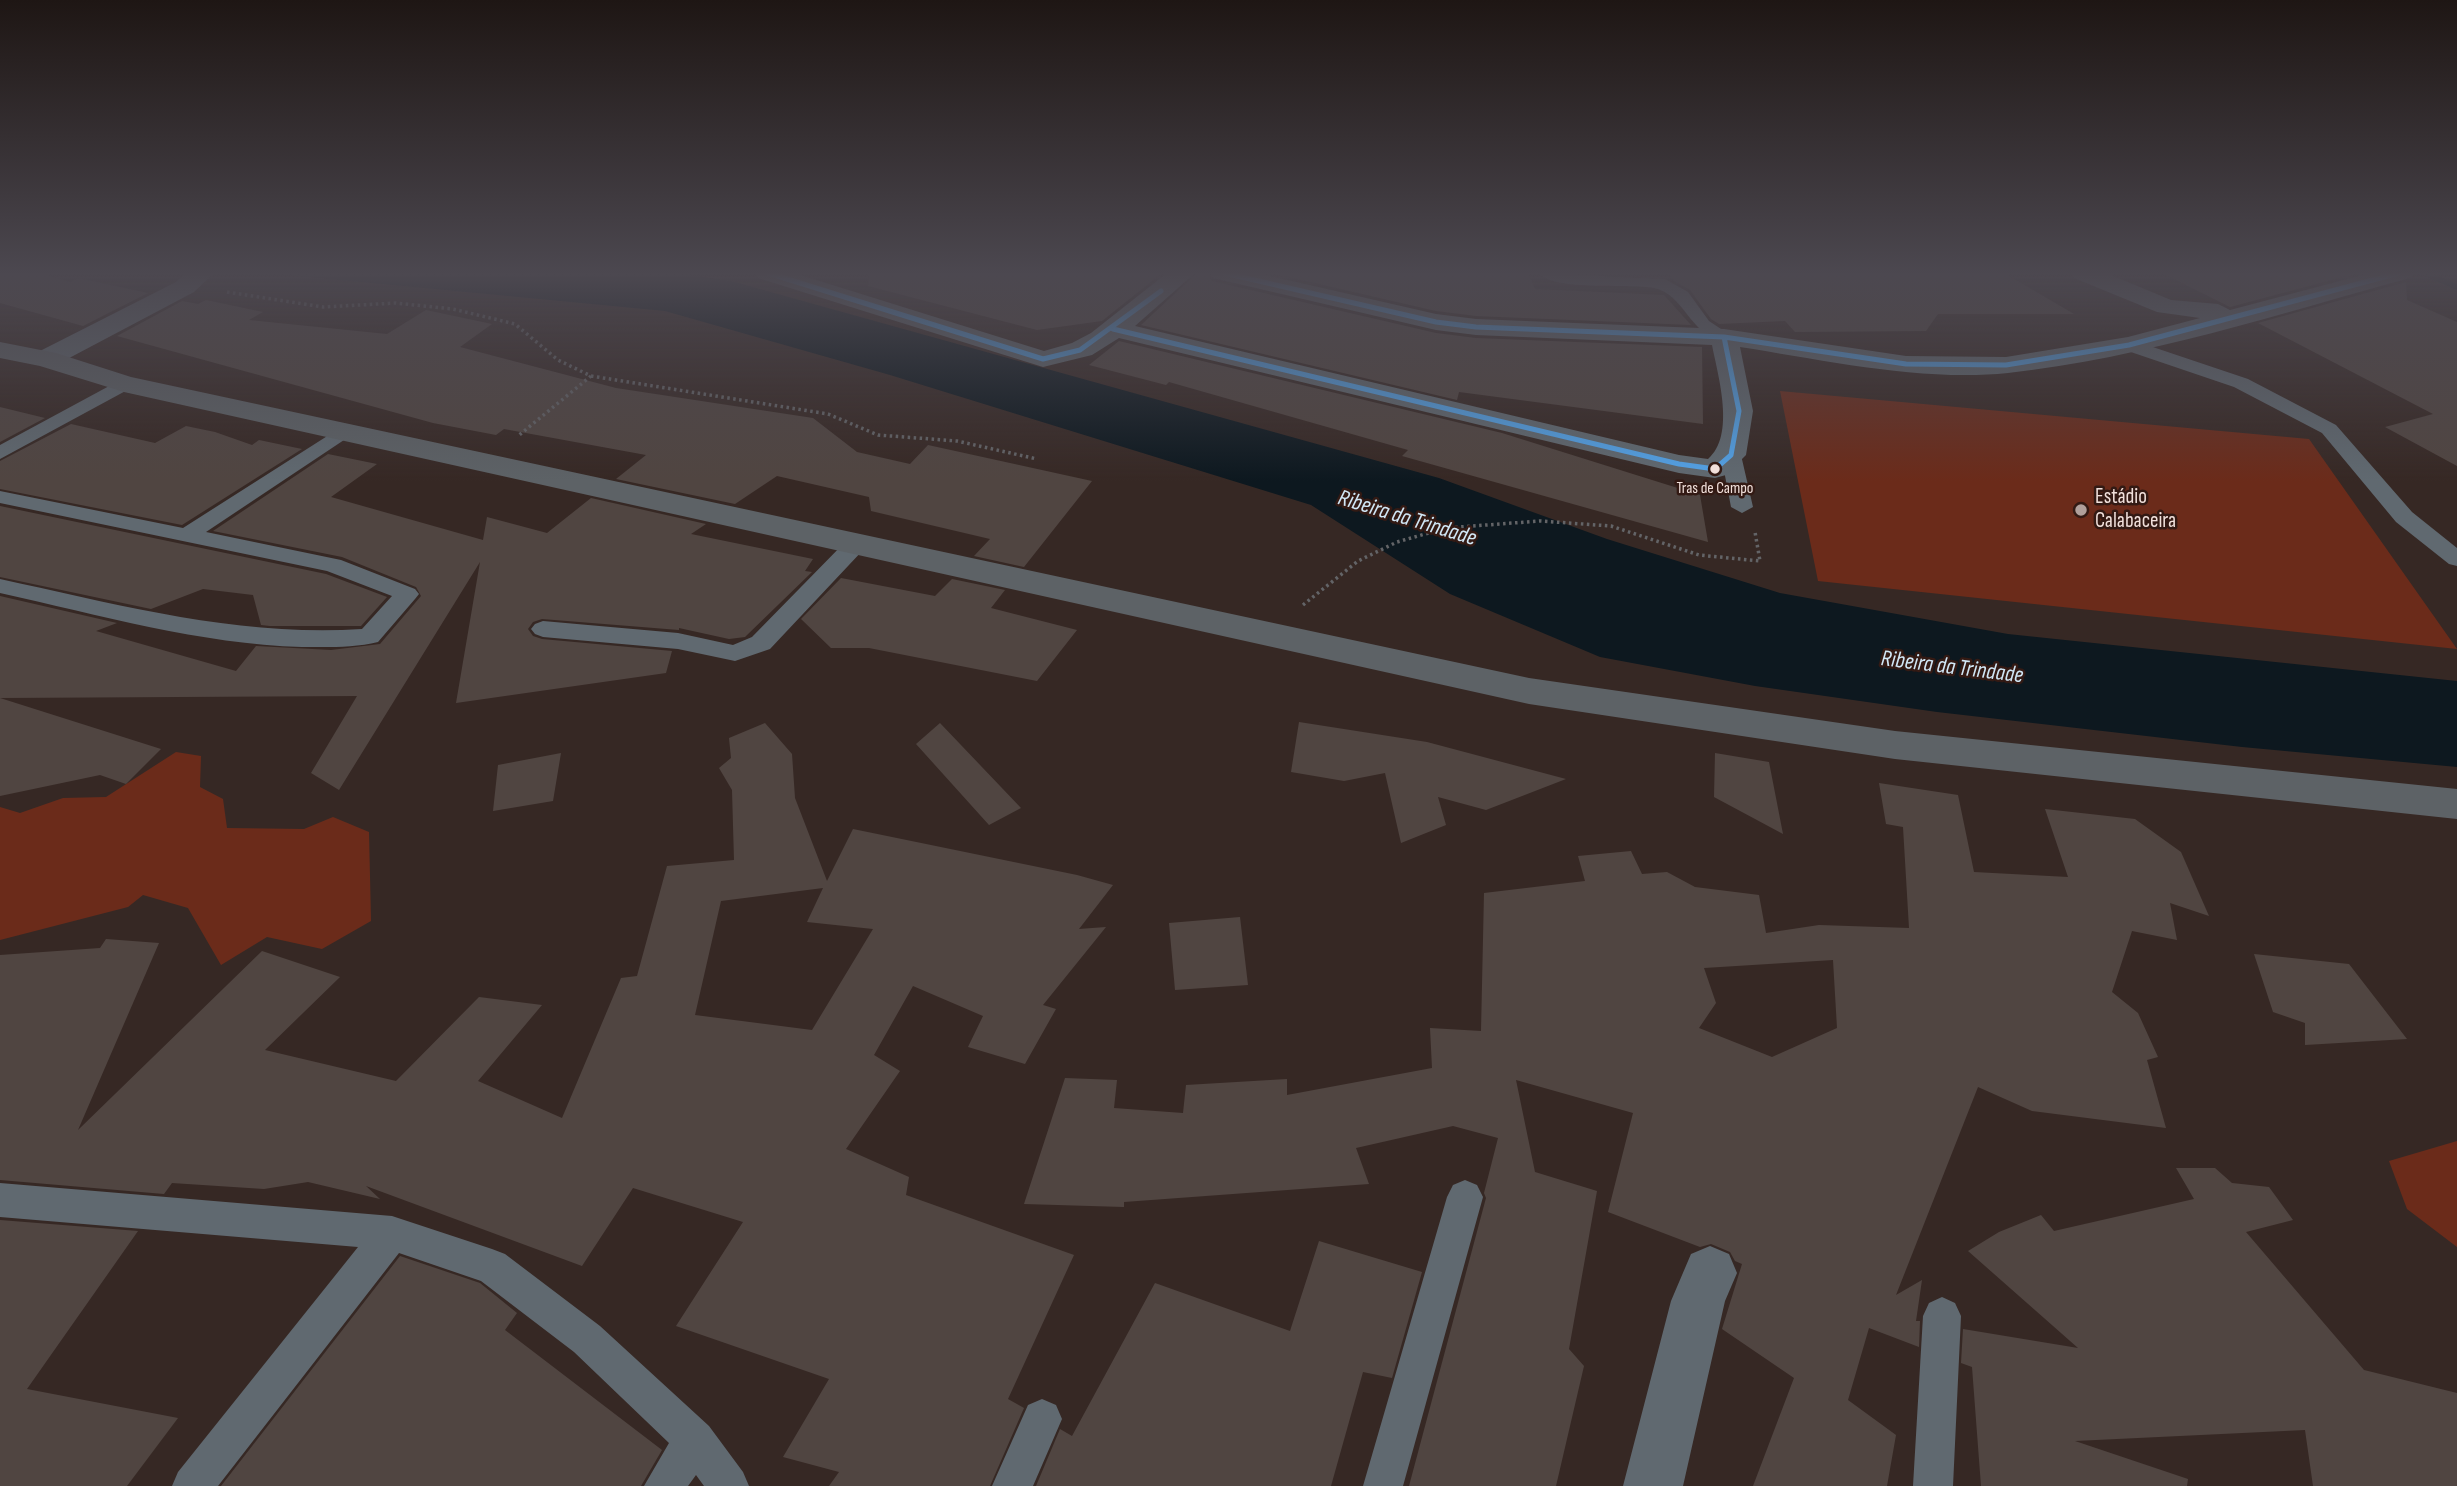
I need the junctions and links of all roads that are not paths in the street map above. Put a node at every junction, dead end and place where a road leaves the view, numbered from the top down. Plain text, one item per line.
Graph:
1 (77, 342) edge
2 (990, 342) edge
3 (1090, 342) edge
4 (1169, 342) edge
5 (1725, 342) edge
6 (1760, 342) edge
7 (2138, 342) edge
8 (2129, 345) junction
9 (0, 349) edge
10 (46, 359) junction
11 (124, 384) junction
12 (343, 432) junction
13 (0, 453) edge
14 (1731, 455) junction
15 (0, 497) edge
16 (1742, 507) road end
17 (187, 535) junction
18 (856, 544) junction
19 (2457, 559) edge
20 (0, 586) edge
21 (543, 629) dead end
22 (2457, 804) edge
23 (1465, 1197) dead end
24 (0, 1200) edge
25 (392, 1233) junction
26 (1710, 1273) dead end
27 (1942, 1316) dead end
28 (1042, 1419) dead end
29 (695, 1440) junction
30 (192, 1486) edge
31 (664, 1486) edge
32 (729, 1486) edge
33 (1012, 1486) edge
34 (1383, 1486) edge
35 (1653, 1486) edge
36 (1933, 1486) edge

1 - 10 street
2 - 3 street
4 - 14 street
5 - 14 street
6 - 8 street
7 - 8 street
8 - 19 lane
9 - 10 street
10 - 11 street
11 - 12 street
11 - 13 lane
12 - 17 lane
12 - 18 street
14 - 16 lane
15 - 17 lane
17 - 20 lane
18 - 21 lane
18 - 22 street
23 - 34 lane
24 - 25 lane
25 - 29 lane
25 - 30 lane
26 - 35 street
27 - 36 lane
28 - 33 lane
29 - 31 lane
29 - 32 lane

